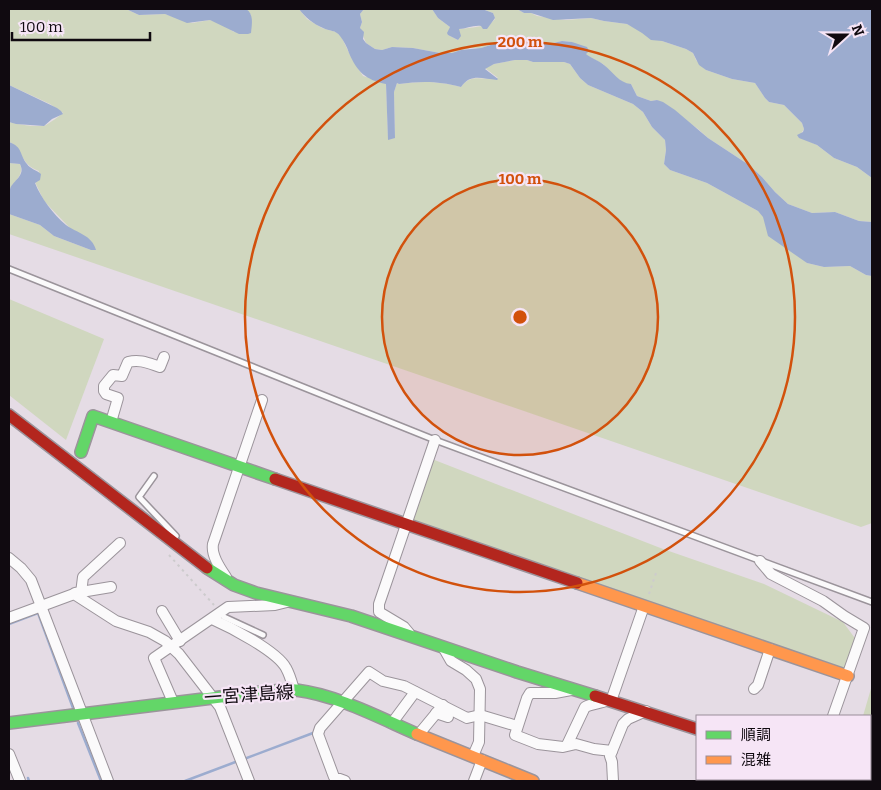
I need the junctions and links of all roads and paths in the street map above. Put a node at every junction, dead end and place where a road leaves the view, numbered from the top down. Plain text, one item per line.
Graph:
1 (9, 269) edge
2 (164, 357) dead end
3 (262, 400) dead end
4 (9, 415) edge
5 (111, 422) junction
6 (435, 440) junction
7 (81, 452) dead end
8 (239, 467) junction
9 (154, 476) dead end
10 (406, 525) junction
11 (120, 543) dead end
12 (188, 553) junction
13 (169, 555) dead end
14 (9, 558) edge
15 (760, 561) junction
16 (656, 572) dead end
17 (230, 582) junction
18 (111, 587) dead end
19 (77, 593) junction
20 (288, 602) junction
21 (872, 602) edge
22 (41, 606) junction
23 (644, 606) junction
24 (166, 612) dead end
25 (220, 612) junction
26 (9, 618) edge
27 (212, 619) junction
28 (263, 635) dead end
29 (411, 636) junction
30 (176, 644) junction
31 (443, 647) junction
32 (770, 650) junction
33 (848, 676) junction
34 (754, 689) dead end
35 (294, 690) junction
36 (574, 690) junction
37 (415, 692) junction
38 (213, 697) junction
39 (610, 700) junction
40 (173, 702) junction
41 (342, 703) junction
42 (439, 709) junction
43 (646, 711) junction
44 (83, 714) junction
45 (480, 714) junction
46 (833, 715) edge
47 (448, 717) dead end
48 (392, 723) junction
49 (9, 724) edge
50 (517, 726) junction
51 (696, 729) edge
52 (419, 734) junction
53 (567, 745) junction
54 (612, 751) junction
55 (9, 754) edge
56 (478, 758) junction
57 (20, 781) edge
58 (108, 781) edge
59 (249, 781) edge
60 (345, 781) edge
61 (474, 781) edge
62 (533, 781) edge
63 (613, 781) edge

1 - 6 lane
2 - 5 street
3 - 8 street
4 - 12 street
5 - 7 street
5 - 8 street
6 - 10 street
6 - 15 lane
8 - 10 street
8 - 17 street
9 - 12 lane
10 - 23 street
10 - 29 street
11 - 19 street
12 - 17 street
13 - 25 path
14 - 22 street
15 - 21 lane
15 - 33 street
16 - 23 path
17 - 20 street
18 - 19 street
19 - 22 street
19 - 30 street
20 - 25 street
20 - 29 street
22 - 26 street
22 - 44 street
23 - 32 street
23 - 39 street
24 - 30 street
25 - 27 street
25 - 28 lane
27 - 30 street
27 - 35 street
29 - 31 street
30 - 38 street
30 - 40 street
31 - 36 street
31 - 45 street
32 - 33 street
32 - 34 street
33 - 46 street
35 - 38 street, 一宮津島線
35 - 41 street, 一宮津島線
36 - 39 street
36 - 50 street
37 - 41 street
37 - 42 street
37 - 48 street
38 - 40 street, 一宮津島線
38 - 59 street
39 - 43 street
39 - 53 street
40 - 44 street, 一宮津島線
41 - 48 street, 一宮津島線
41 - 60 street
42 - 45 street
42 - 47 street
42 - 52 street
43 - 51 street
43 - 54 street
44 - 49 street, 一宮津島線
44 - 58 street
45 - 50 street
45 - 56 street
48 - 52 street, 一宮津島線
50 - 53 street
52 - 56 street, 一宮津島線
53 - 54 street
54 - 63 street
55 - 57 street
56 - 61 street
56 - 62 street, 一宮津島線

